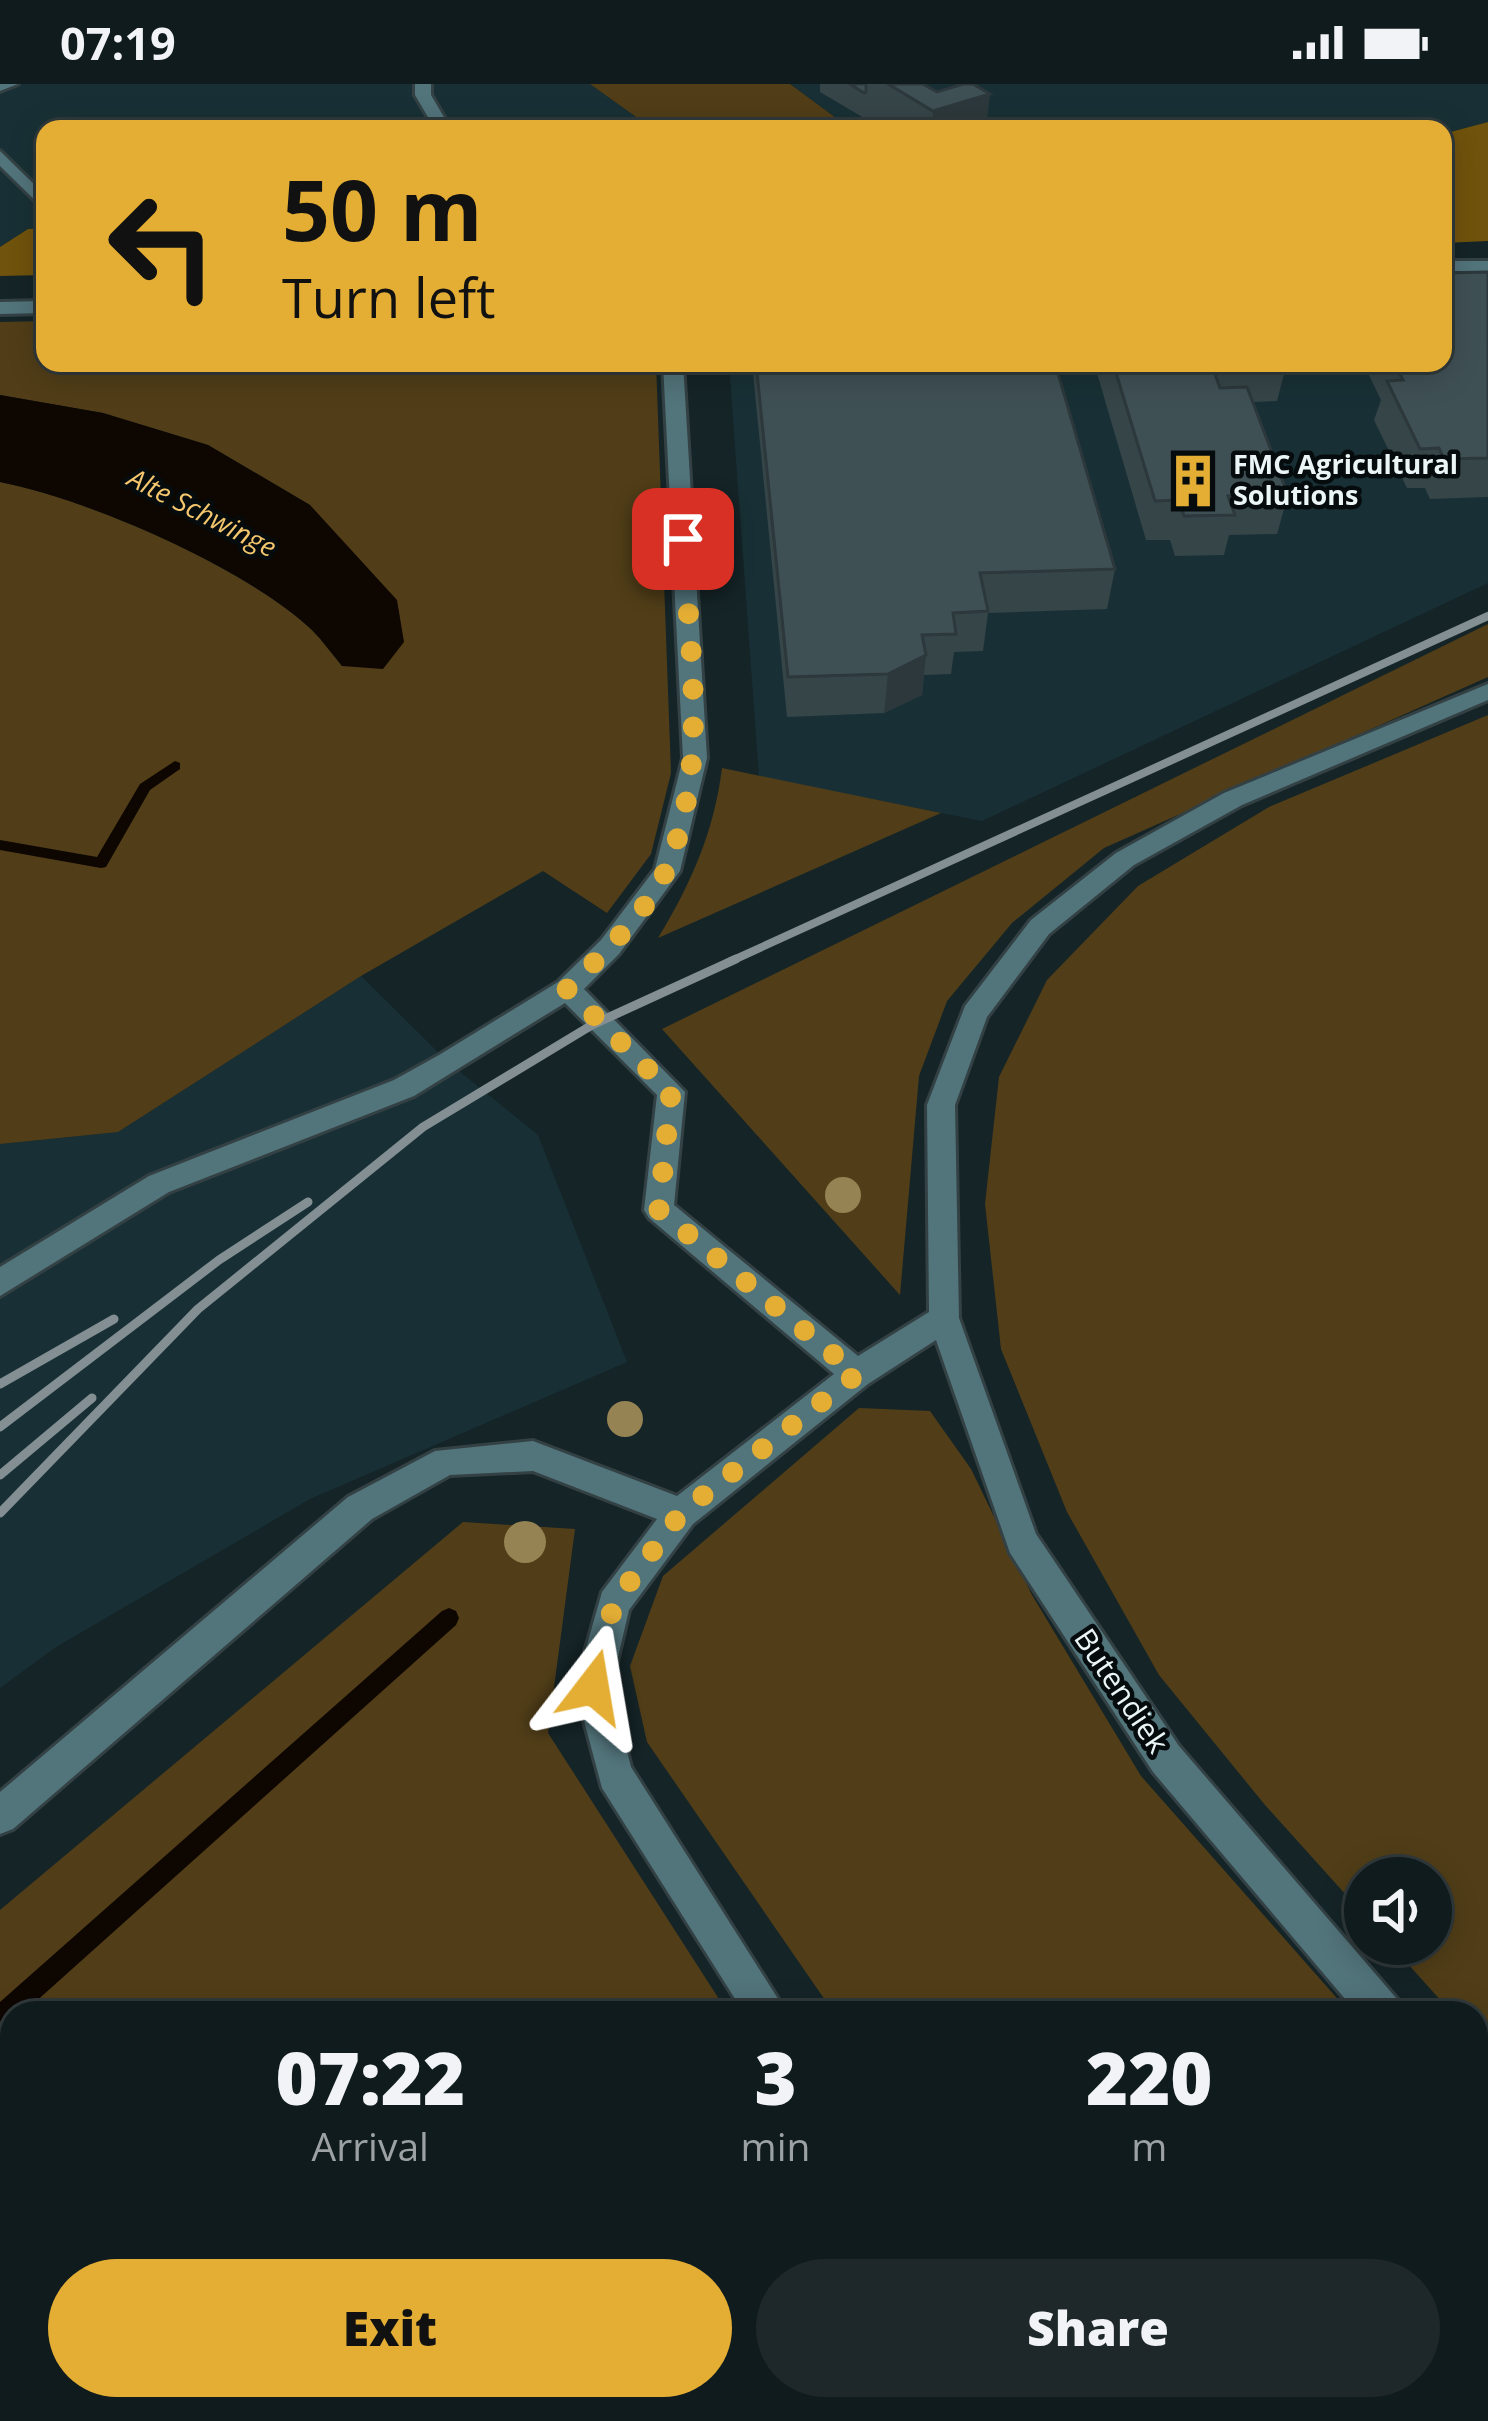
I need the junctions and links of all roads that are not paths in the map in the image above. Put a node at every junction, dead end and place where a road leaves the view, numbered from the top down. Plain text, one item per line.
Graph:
1 (10, 84) edge
2 (423, 84) edge
3 (0, 86) edge
4 (438, 120) edge
5 (0, 156) edge
6 (36, 195) edge
7 (1452, 266) edge
8 (1488, 266) edge
9 (36, 307) edge
10 (0, 308) edge
11 (674, 372) edge
12 (1488, 691) edge
13 (567, 989) junction
14 (0, 1283) edge
15 (944, 1318) junction
16 (857, 1374) junction
17 (681, 1513) junction
18 (0, 1816) edge
19 (759, 2001) edge
20 (1373, 2001) edge

1 - 3 street
2 - 4 street
5 - 6 street
7 - 8 street
9 - 10 street
11 - 13 street
12 - 15 street, Butendiek
13 - 14 street
13 - 16 street
15 - 16 street
15 - 20 street, Butendiek
16 - 17 street
17 - 18 street
17 - 19 street

